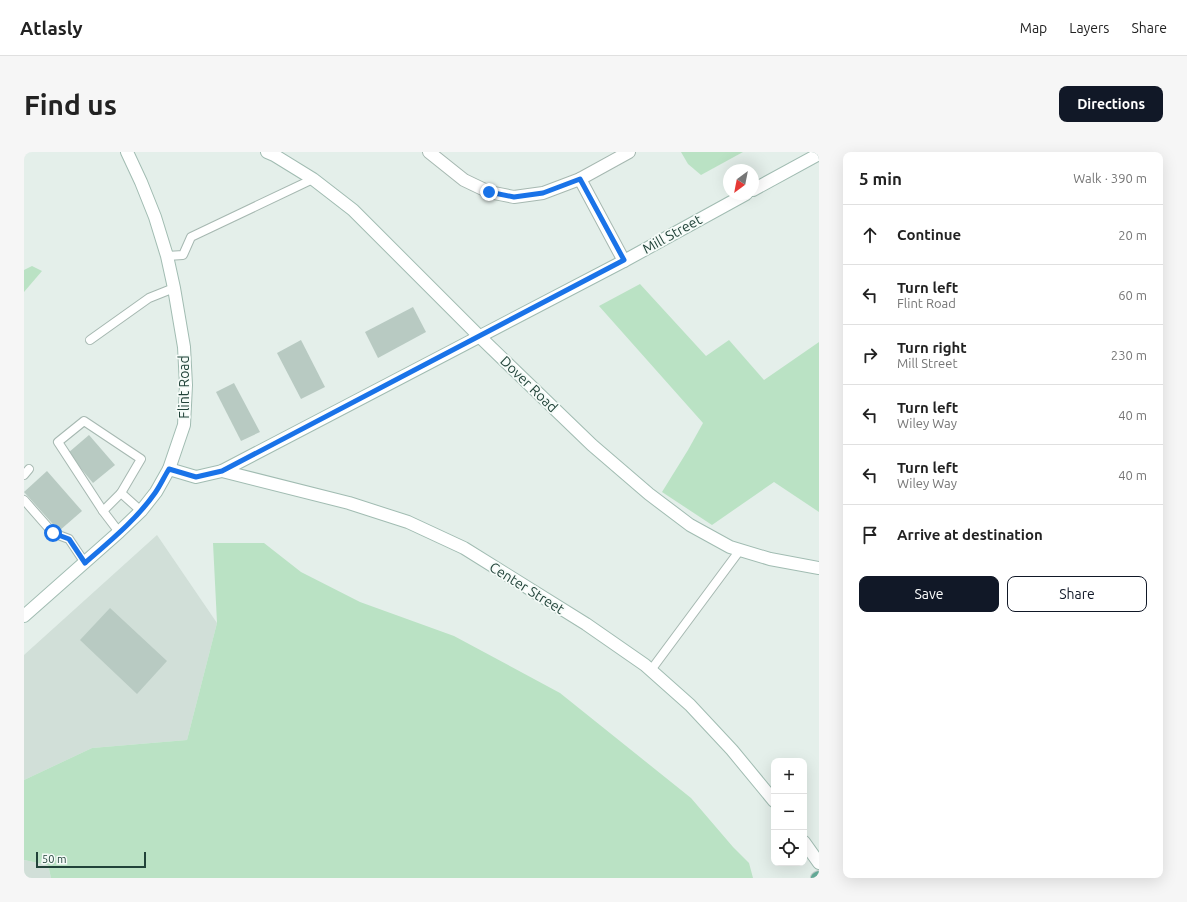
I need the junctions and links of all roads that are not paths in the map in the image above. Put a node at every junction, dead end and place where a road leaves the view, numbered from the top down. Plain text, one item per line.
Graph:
1 (127, 152) edge
2 (267, 152) edge
3 (429, 152) edge
4 (629, 152) edge
5 (819, 154) edge
6 (313, 179) junction
7 (580, 179) junction
8 (759, 187) edge
9 (735, 200) edge
10 (167, 256) junction
11 (624, 260) junction
12 (174, 288) junction
13 (480, 336) junction
14 (90, 340) dead end
15 (169, 469) junction
16 (222, 471) junction
17 (120, 493) junction
18 (24, 500) edge
19 (104, 511) junction
20 (141, 511) junction
21 (119, 532) junction
22 (740, 550) junction
23 (85, 563) junction
24 (819, 568) edge
25 (24, 616) edge
26 (651, 670) junction
27 (771, 797) edge
28 (807, 846) edge
29 (819, 863) edge

1 - 10 street, Flint Road
2 - 6 street, Dover Road
3 - 7 street
4 - 7 street
5 - 8 street
6 - 10 lane
6 - 13 street, Dover Road
7 - 11 street
9 - 11 street, Mill Street
10 - 12 street, Flint Road
11 - 13 street, Mill Street
12 - 14 lane
12 - 15 street, Flint Road
13 - 16 street, Mill Street
13 - 22 street, Dover Road
15 - 16 street, Mill Street
15 - 20 street, Flint Road
16 - 26 street, Center Street
17 - 19 lane
17 - 19 lane
17 - 20 lane
18 - 23 lane
19 - 21 lane
20 - 21 street, Flint Road
21 - 23 street, Flint Road
22 - 24 street, Dover Road
22 - 26 lane
23 - 25 street, Flint Road
26 - 27 street, Center Street
28 - 29 street

